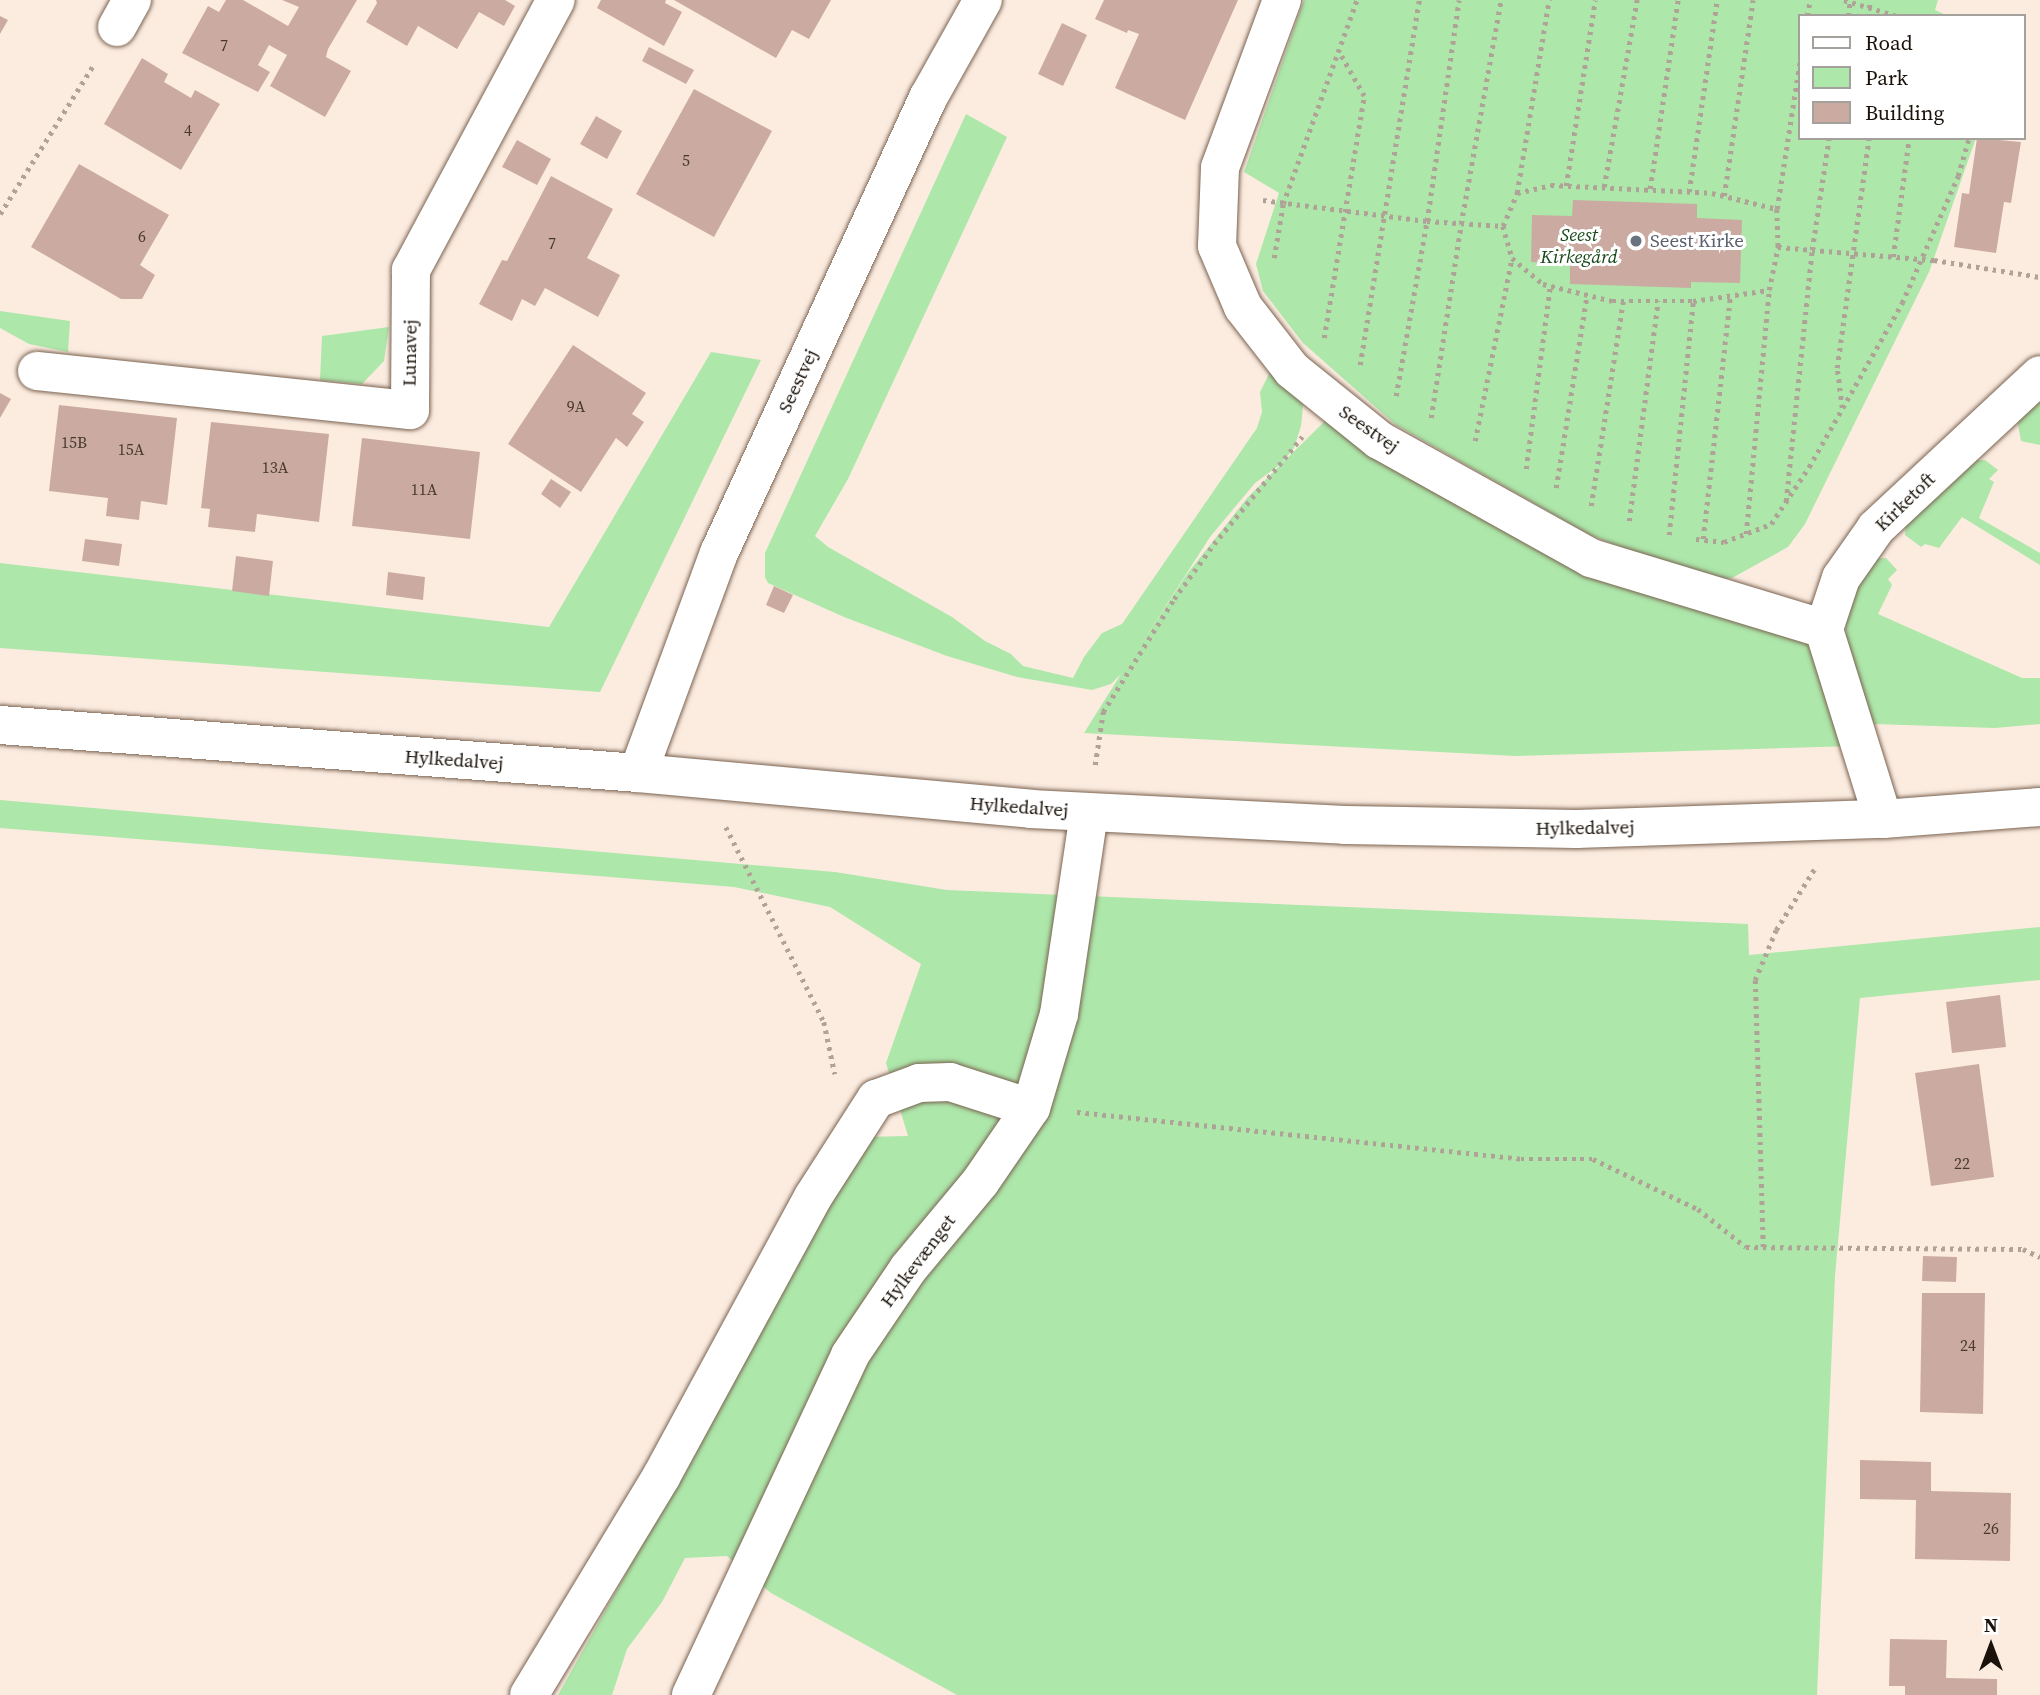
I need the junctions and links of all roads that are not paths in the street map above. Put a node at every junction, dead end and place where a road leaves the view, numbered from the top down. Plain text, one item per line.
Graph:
1 (556, 0) edge
2 (983, 0) edge
3 (1282, 0) edge
4 (37, 372) dead end
5 (2040, 375) edge
6 (1824, 629) junction
7 (0, 724) edge
8 (638, 774) junction
9 (2040, 807) edge
10 (1089, 813) junction
11 (1883, 819) junction
12 (1031, 1108) junction
13 (529, 1695) edge
14 (691, 1695) edge

1 - 4 street, Lunavej
2 - 8 street, Seestvej
3 - 6 street, Seestvej
5 - 6 street, Kirketoft
6 - 11 street
7 - 8 street, Hylkedalvej
8 - 10 street, Hylkedalvej
9 - 11 street, Hylkedalvej
10 - 11 street, Hylkedalvej
10 - 12 street, Hylkevænget
12 - 13 street
12 - 14 street, Hylkevænget

